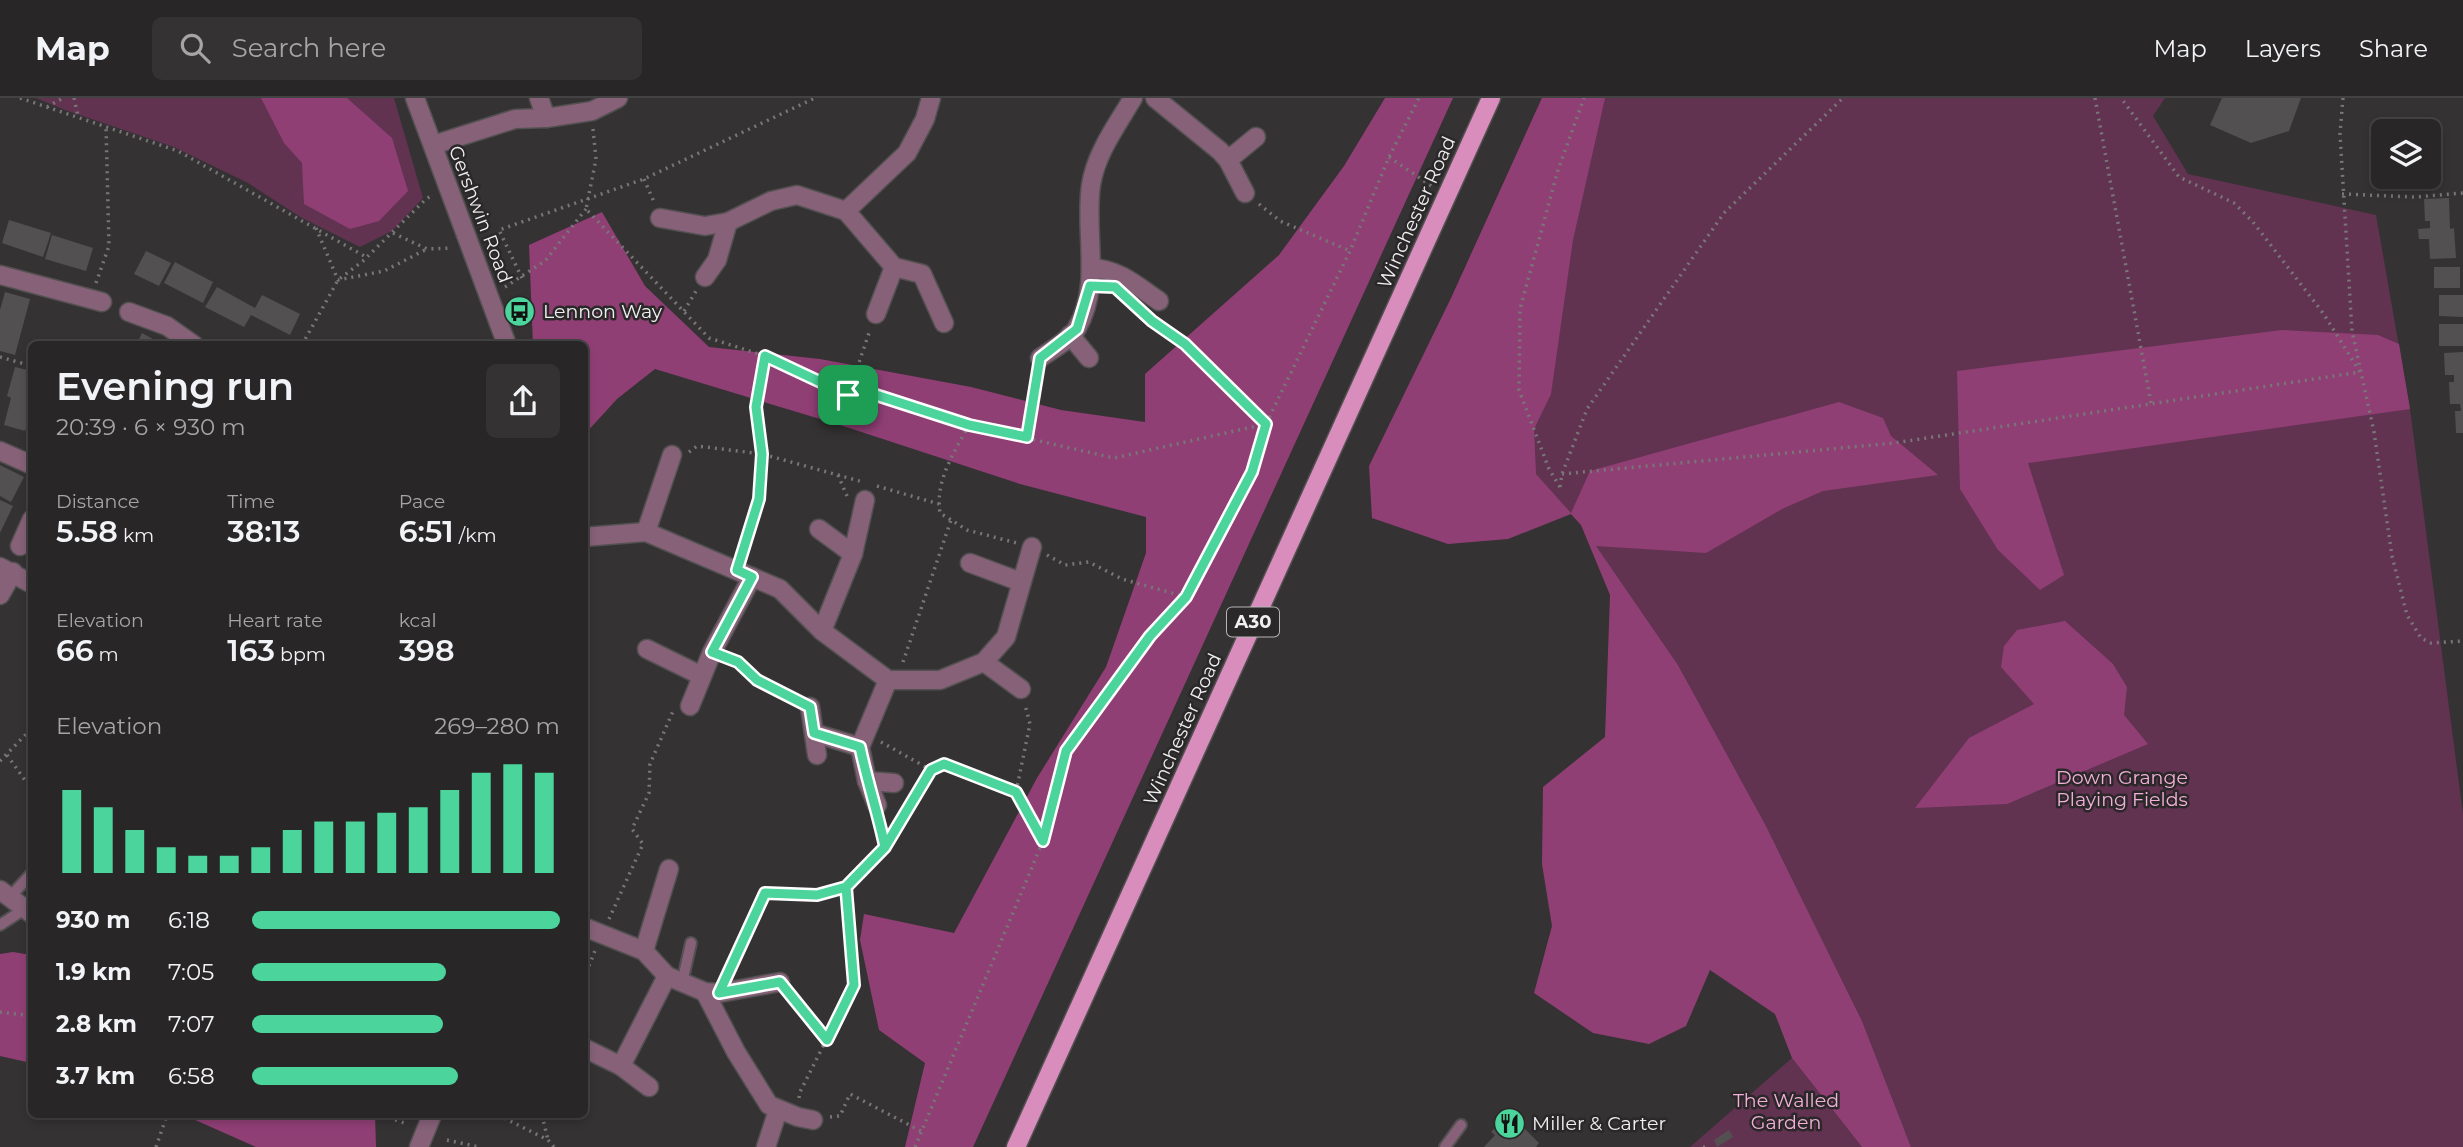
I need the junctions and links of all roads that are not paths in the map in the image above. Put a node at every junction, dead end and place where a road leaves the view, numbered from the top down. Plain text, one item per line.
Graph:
1 (415, 98) edge
2 (540, 98) edge
3 (618, 98) edge
4 (930, 98) edge
5 (1133, 98) edge
6 (1155, 98) edge
7 (1491, 98) edge
8 (546, 118) junction
9 (1256, 137) dead end
10 (433, 145) junction
11 (1228, 160) junction
12 (1245, 193) road end
13 (846, 211) junction
14 (660, 218) road end
15 (727, 222) junction
16 (894, 267) junction
17 (1091, 268) junction
18 (0, 275) edge
19 (705, 277) road end
20 (96, 301) road end
21 (1159, 301) dead end
22 (129, 312) dead end
23 (876, 314) road end
24 (944, 323) dead end
25 (1070, 335) junction
26 (188, 341) edge
27 (506, 341) edge
28 (1040, 358) road end
29 (1089, 358) dead end
30 (0, 451) edge
31 (670, 463) road end
32 (28, 464) edge
33 (868, 489) road end
34 (28, 528) edge
35 (819, 529) dead end
36 (646, 532) junction
37 (588, 537) edge
38 (20, 546) dead end
39 (1032, 547) road end
40 (853, 554) junction
41 (970, 563) dead end
42 (6, 570) edge
43 (745, 574) junction
44 (28, 582) edge
45 (1021, 582) junction
46 (0, 595) edge
47 (822, 631) junction
48 (647, 649) dead end
49 (984, 662) junction
50 (702, 676) junction
51 (892, 680) junction
52 (1021, 689) road end
53 (690, 706) road end
54 (810, 707) road end
55 (814, 733) junction
56 (863, 740) junction
57 (817, 755) dead end
58 (867, 780) junction
59 (894, 783) dead end
60 (877, 804) road end
61 (669, 869) dead end
62 (28, 876) edge
63 (5, 893) edge
64 (28, 910) edge
65 (28, 911) edge
66 (0, 925) edge
67 (593, 930) edge
68 (691, 943) dead end
69 (644, 951) junction
70 (675, 979) junction
71 (780, 982) road end
72 (712, 992) junction
73 (588, 1050) edge
74 (621, 1066) junction
75 (649, 1087) dead end
76 (779, 1110) junction
77 (431, 1118) edge
78 (805, 1118) road end
79 (1461, 1125) dead end
80 (419, 1147) edge
81 (766, 1147) edge
82 (1016, 1147) edge
83 (1445, 1147) edge

1 - 10 street, Gershwin Road
2 - 8 street
3 - 8 street
4 - 13 street
5 - 17 street
6 - 11 street
7 - 82 main road, Winchester Road / A30
8 - 10 street
9 - 11 street
10 - 27 street, Gershwin Road
11 - 12 street
13 - 15 street
13 - 16 street
14 - 15 street
15 - 19 street
16 - 23 street
16 - 24 street
17 - 21 street
17 - 25 street
18 - 20 street
22 - 26 street
25 - 28 street
25 - 29 street
30 - 32 street
31 - 36 street
33 - 40 street
34 - 38 street
35 - 40 street
36 - 37 street
36 - 43 street
39 - 45 street
40 - 47 street
41 - 45 street
42 - 44 street
42 - 46 street
43 - 47 street
43 - 50 street
45 - 49 street
47 - 51 street
48 - 50 street
49 - 51 street
49 - 52 street
50 - 53 street
51 - 56 street
54 - 55 street
55 - 56 street
55 - 57 street
56 - 58 street
58 - 59 street
58 - 60 street
61 - 69 street
62 - 63 lane
63 - 64 street
65 - 66 lane
67 - 69 street
68 - 70 lane
69 - 70 street
70 - 72 street
70 - 74 street
71 - 72 street
72 - 76 street
73 - 74 street
74 - 75 street
76 - 78 street
76 - 81 street
77 - 80 street
79 - 83 lane

